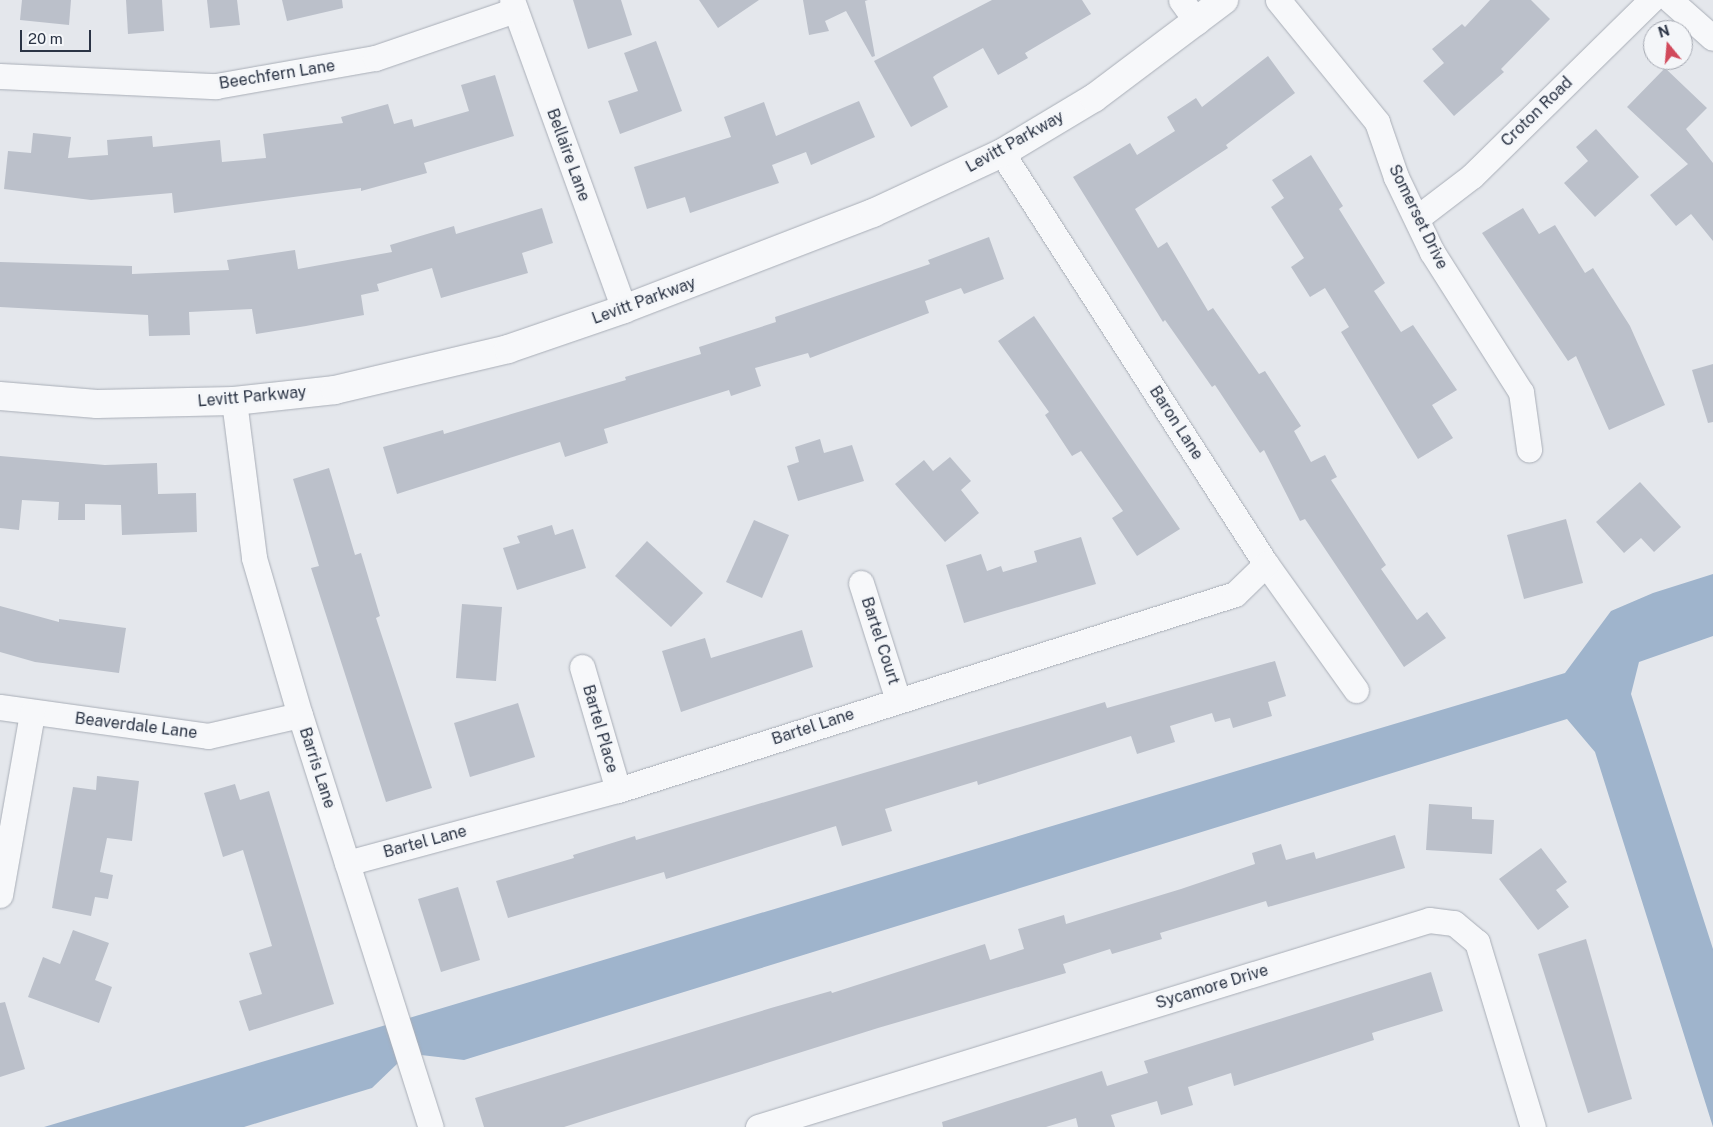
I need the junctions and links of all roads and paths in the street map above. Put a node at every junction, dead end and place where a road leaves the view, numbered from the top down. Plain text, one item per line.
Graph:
1 (1181, 0) edge
2 (1224, 0) edge
3 (1278, 0) edge
4 (1651, 0) edge
5 (1670, 0) edge
6 (513, 5) edge
7 (1197, 22) junction
8 (1713, 38) edge
9 (0, 76) edge
10 (1002, 152) junction
11 (1417, 218) junction
12 (624, 309) junction
13 (0, 396) edge
14 (234, 401) junction
15 (1529, 449) dead end
16 (1266, 564) junction
17 (861, 583) dead end
18 (582, 668) dead end
19 (1356, 690) dead end
20 (898, 700) junction
21 (0, 707) edge
22 (32, 713) junction
23 (300, 715) junction
24 (618, 790) junction
25 (347, 863) junction
26 (0, 895) edge
27 (431, 1127) edge
28 (758, 1127) edge
29 (1533, 1127) edge

1 - 7 street
2 - 7 street, Levitt Parkway
3 - 11 street, Somerset Drive
4 - 11 street, Croton Road
5 - 8 street
6 - 9 street, Beechfern Lane
6 - 12 street, Bellaire Lane
7 - 10 street, Levitt Parkway
10 - 12 street, Levitt Parkway
10 - 16 street, Baron Lane
11 - 15 street, Somerset Drive
12 - 14 street, Levitt Parkway
13 - 14 street, Levitt Parkway
14 - 23 street, Barris Lane
16 - 19 street, Baron Lane
16 - 20 street, Bartel Lane
17 - 20 street, Bartel Court
18 - 24 street, Bartel Place
20 - 24 street, Bartel Lane
21 - 22 street, Beaverdale Lane
22 - 23 street, Beaverdale Lane
22 - 26 street
23 - 25 street, Barris Lane
24 - 25 street, Bartel Lane
25 - 27 street, Barris Lane
28 - 29 street, Sycamore Drive

